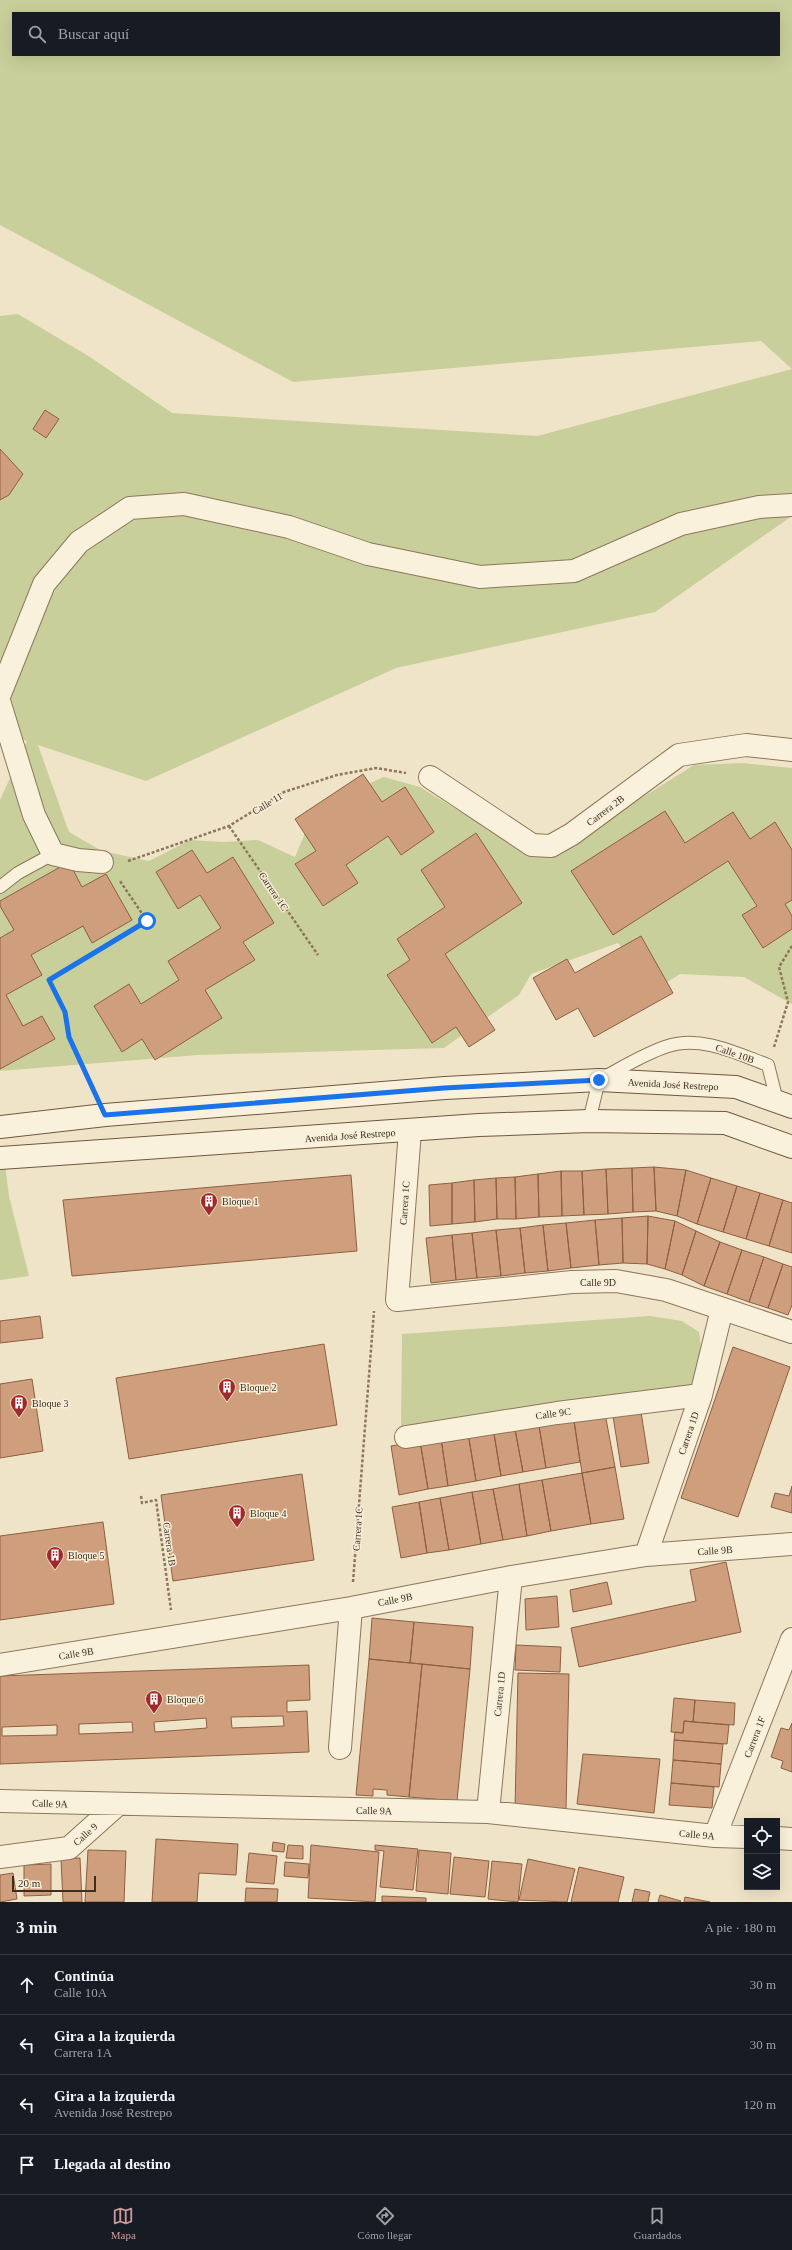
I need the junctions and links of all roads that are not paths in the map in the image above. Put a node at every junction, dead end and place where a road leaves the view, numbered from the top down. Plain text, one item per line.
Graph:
1 (792, 505) edge
2 (0, 694) edge
3 (0, 704) edge
4 (792, 750) edge
5 (430, 777) road end
6 (54, 854) junction
7 (106, 865) road end
8 (0, 887) edge
9 (599, 1080) junction
10 (784, 1104) edge
11 (589, 1121) junction
12 (0, 1127) edge
13 (410, 1131) junction
14 (792, 1147) edge
15 (0, 1158) edge
16 (397, 1300) joint
17 (722, 1309) junction
18 (792, 1332) edge
19 (701, 1395) junction
20 (406, 1437) dead end
21 (792, 1544) edge
22 (646, 1555) junction
23 (511, 1577) junction
24 (351, 1608) junction
25 (792, 1639) edge
26 (0, 1665) edge
27 (340, 1748) dead end
28 (0, 1801) edge
29 (117, 1805) junction
30 (488, 1812) junction
31 (715, 1836) junction
32 (744, 1837) edge
33 (780, 1838) edge
34 (792, 1839) edge
35 (0, 1857) edge

1 - 2 street
3 - 6 street
4 - 5 street, Carrera 2B
6 - 7 street
6 - 8 lane
9 - 10 street, Avenida José Restrepo
9 - 10 lane, Calle 10B
9 - 11 lane
9 - 12 street, Avenida José Restrepo
11 - 13 street, Avenida José Restrepo
11 - 14 street, Avenida José Restrepo
13 - 15 street, Avenida José Restrepo
13 - 16 street, Carrera 1C
16 - 17 street, Calle 9D
17 - 18 street, Calle 9D
17 - 19 street, Carrera 1D
19 - 20 street, Calle 9C
19 - 22 street, Carrera 1D
21 - 22 street, Calle 9B
22 - 23 street, Calle 9B
23 - 24 street, Calle 9B
23 - 30 street, Carrera 1D
24 - 26 street, Calle 9B
24 - 27 street
25 - 31 street, Carrera 1F
28 - 29 street, Calle 9A
29 - 30 street, Calle 9A
29 - 35 street, Calle 9
30 - 31 street, Calle 9A
31 - 32 street, Calle 9A
33 - 34 street

